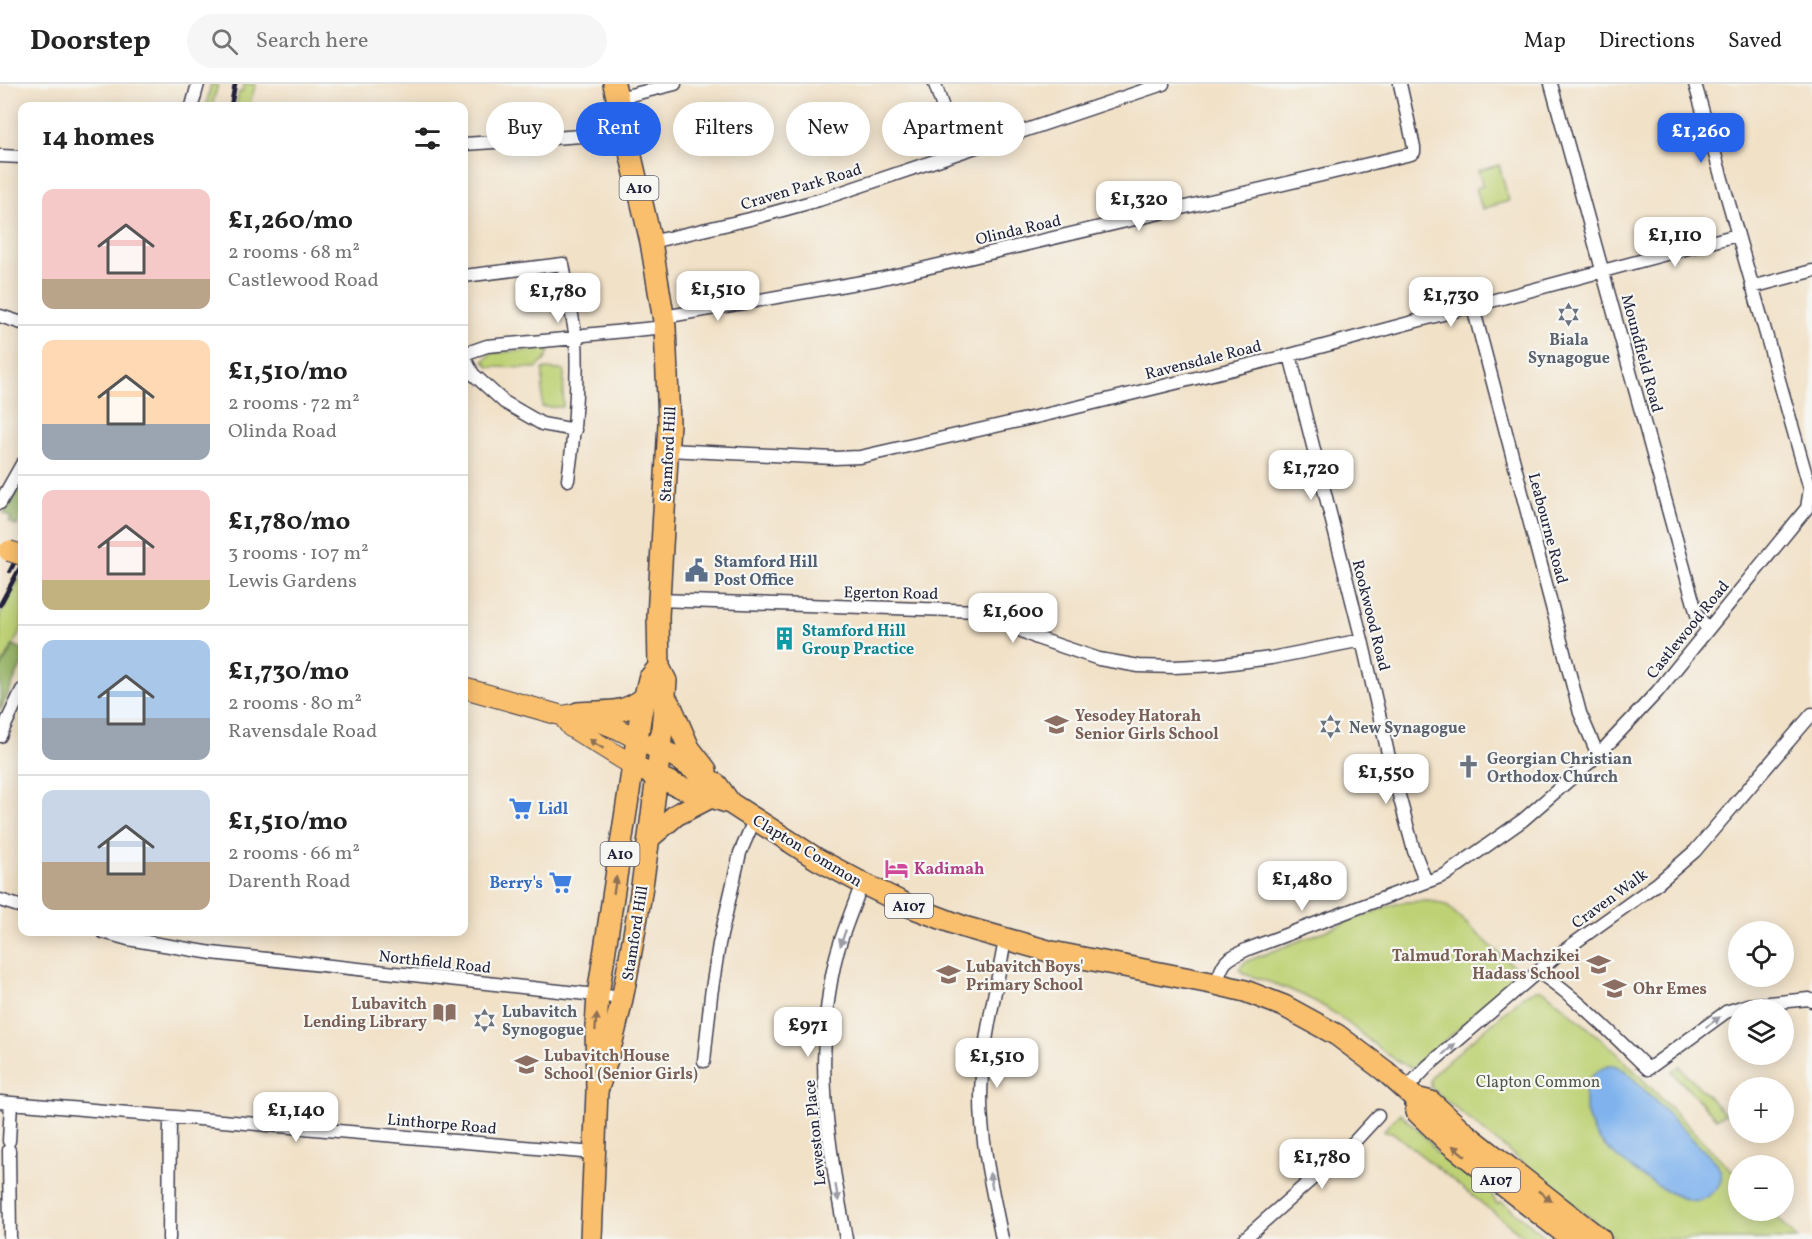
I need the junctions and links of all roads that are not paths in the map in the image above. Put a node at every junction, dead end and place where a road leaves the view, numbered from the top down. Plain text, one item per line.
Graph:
1 (198, 84) edge
2 (675, 84) edge
3 (934, 84) edge
4 (1400, 84) edge
5 (1551, 84) edge
6 (1695, 84) edge
7 (1158, 85) edge
8 (616, 91) edge
9 (193, 102) edge
10 (940, 102) edge
11 (1025, 130) edge
12 (576, 136) edge
13 (468, 144) edge
14 (0, 156) edge
15 (631, 156) edge
16 (949, 156) edge
17 (18, 157) edge
18 (1737, 235) junction
19 (651, 242) junction
20 (1812, 270) edge
21 (1604, 272) junction
22 (468, 276) edge
23 (1752, 287) junction
24 (1473, 307) junction
25 (0, 316) edge
26 (18, 322) edge
27 (665, 322) junction
28 (576, 338) junction
29 (468, 353) edge
30 (1290, 355) junction
31 (468, 363) edge
32 (575, 430) junction
33 (668, 450) junction
34 (18, 472) edge
35 (568, 480) dead end
36 (0, 503) edge
37 (1807, 518) edge
38 (658, 600) junction
39 (1707, 628) junction
40 (1362, 640) junction
41 (468, 688) edge
42 (18, 698) edge
43 (655, 698) junction
44 (1812, 714) edge
45 (570, 715) junction
46 (0, 736) edge
47 (637, 739) junction
48 (660, 749) junction
49 (1598, 755) junction
50 (634, 766) junction
51 (658, 776) junction
52 (720, 795) junction
53 (755, 818) junction
54 (649, 838) junction
55 (1426, 882) junction
56 (862, 883) junction
57 (0, 900) edge
58 (18, 906) edge
59 (609, 918) junction
60 (636, 923) junction
61 (117, 936) edge
62 (1005, 940) junction
63 (1538, 972) junction
64 (1216, 984) junction
65 (598, 995) junction
66 (623, 998) junction
67 (1812, 1001) edge
68 (704, 1061) dead end
69 (597, 1091) junction
70 (1411, 1093) junction
71 (6, 1102) edge
72 (1378, 1116) dead end
73 (170, 1117) junction
74 (594, 1153) junction
75 (10, 1239) edge
76 (169, 1239) edge
77 (591, 1239) edge
78 (846, 1239) edge
79 (1002, 1239) edge
80 (1244, 1239) edge
81 (1572, 1239) edge
82 (1600, 1239) edge

1 - 9 street
2 - 8 street
3 - 10 street
4 - 27 street, Olinda Road
5 - 21 street, Moundfield Road
6 - 18 street, Castlewood Road
7 - 11 street, Craven Park Road
12 - 13 street
14 - 17 street
15 - 19 highway, A10
16 - 19 street, Craven Park Road
18 - 21 street, Ravensdale Road
18 - 23 street, Castlewood Road
19 - 27 highway, Stamford Hill / A10
20 - 23 street
21 - 24 street, Ravensdale Road
21 - 39 street, Moundfield Road
22 - 28 street
23 - 37 street, Castlewood Road
24 - 30 street, Ravensdale Road
24 - 49 street, Leabourne Road
25 - 26 street
27 - 28 street
27 - 33 highway, Stamford Hill / A10
28 - 29 street
28 - 32 street
30 - 33 street, Ravensdale Road
30 - 40 street, Rookwood Road
31 - 32 street
32 - 35 street
33 - 38 highway, Stamford Hill / A10
34 - 36 street
37 - 39 street, Castlewood Road
38 - 40 street, Egerton Road
38 - 43 highway, Stamford Hill / A10
39 - 49 street, Castlewood Road
40 - 55 street, Rookwood Road
41 - 45 main road, A107
42 - 46 street
43 - 45 highway, A107
43 - 47 highway, Stamford Hill / A10
43 - 48 highway, Stamford Hill / A10
43 - 52 highway, A107
44 - 63 street, Craven Walk
45 - 47 main road, A107
50 -> 45 main road, A107
47 - 48 highway, Clapton Common / A107
47 - 50 highway, Stamford Hill / A10
48 - 51 highway, Stamford Hill / A10
48 - 52 highway, Clapton Common / A107
49 - 55 street, Castlewood Road
50 - 51 highway, Clapton Common / A107
59 -> 50 highway, Stamford Hill / A10
51 - 52 highway, Clapton Common / A107
51 - 54 highway, Stamford Hill / A10
52 - 53 highway, Clapton Common / A107
52 - 54 highway
53 - 56 highway, Clapton Common / A107
53 - 68 street
54 - 60 highway, Stamford Hill / A10
55 - 64 street, Castlewood Road
56 - 62 highway, Clapton Common / A107
56 -> 78 street, Leweston Place
57 - 58 street
59 - 60 highway
59 - 65 highway, Stamford Hill / A10
60 - 66 highway, Stamford Hill / A10
61 - 65 street, Northfield Road
62 - 64 highway, Clapton Common / A107
79 -> 62 street
63 -> 67 street
70 -> 63 street, Craven Walk
64 - 70 highway, Clapton Common / A107
65 - 66 street, Northfield Road
69 -> 65 highway, Stamford Hill / A10
66 - 69 highway, Stamford Hill / A10
69 - 74 highway, Stamford Hill / A10
81 -> 70 highway, Clapton Common / A107
70 -> 82 highway, Clapton Common / A107
71 - 73 street, Linthorpe Road
71 - 75 street
72 - 80 street
73 - 74 street, Linthorpe Road
73 - 76 street
74 - 77 highway, Stamford Hill / A10

